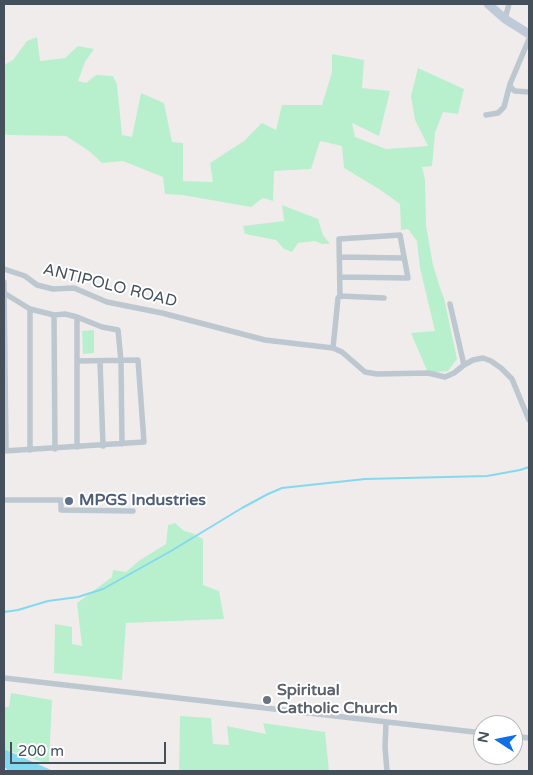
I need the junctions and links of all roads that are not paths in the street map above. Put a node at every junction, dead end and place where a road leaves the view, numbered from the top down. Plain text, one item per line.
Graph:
1 (488, 4) edge
2 (509, 4) edge
3 (505, 19) junction
4 (529, 34) edge
5 (529, 39) edge
6 (510, 84) junction
7 (529, 92) edge
8 (486, 115) dead end
9 (340, 257) junction
10 (404, 258) junction
11 (4, 269) edge
12 (340, 276) junction
13 (4, 282) edge
14 (4, 293) edge
15 (340, 296) junction
16 (384, 298) dead end
17 (450, 304) dead end
18 (30, 309) junction
19 (54, 315) junction
20 (78, 317) junction
21 (333, 348) junction
22 (77, 361) junction
23 (100, 361) junction
24 (121, 361) junction
25 (464, 364) junction
26 (529, 420) edge
27 (122, 444) junction
28 (102, 446) junction
29 (77, 447) junction
30 (54, 449) junction
31 (30, 450) junction
32 (5, 451) edge
33 (4, 500) edge
34 (133, 511) dead end
35 (4, 678) edge
36 (386, 722) junction
37 (473, 732) edge
38 (387, 771) edge

1 - 3 main road
2 - 3 street
3 - 4 main road
5 - 6 street
6 - 7 street
6 - 8 street
9 - 10 street
9 - 10 street
9 - 12 street
10 - 12 street
11 - 21 street, ANTIPOLO ROAD
12 - 15 street
13 - 14 street
14 - 18 street
14 - 32 street
15 - 16 street
15 - 21 street
17 - 25 street
18 - 19 street
18 - 31 street
19 - 20 street
19 - 30 street
20 - 22 street
20 - 24 street
21 - 25 street
22 - 23 street
22 - 29 street
23 - 24 street
23 - 28 street
24 - 27 street
24 - 27 street
25 - 26 street
27 - 28 street
28 - 29 street
29 - 30 street
30 - 31 street
31 - 32 street
33 - 34 street
35 - 36 street
36 - 37 street
36 - 38 street

